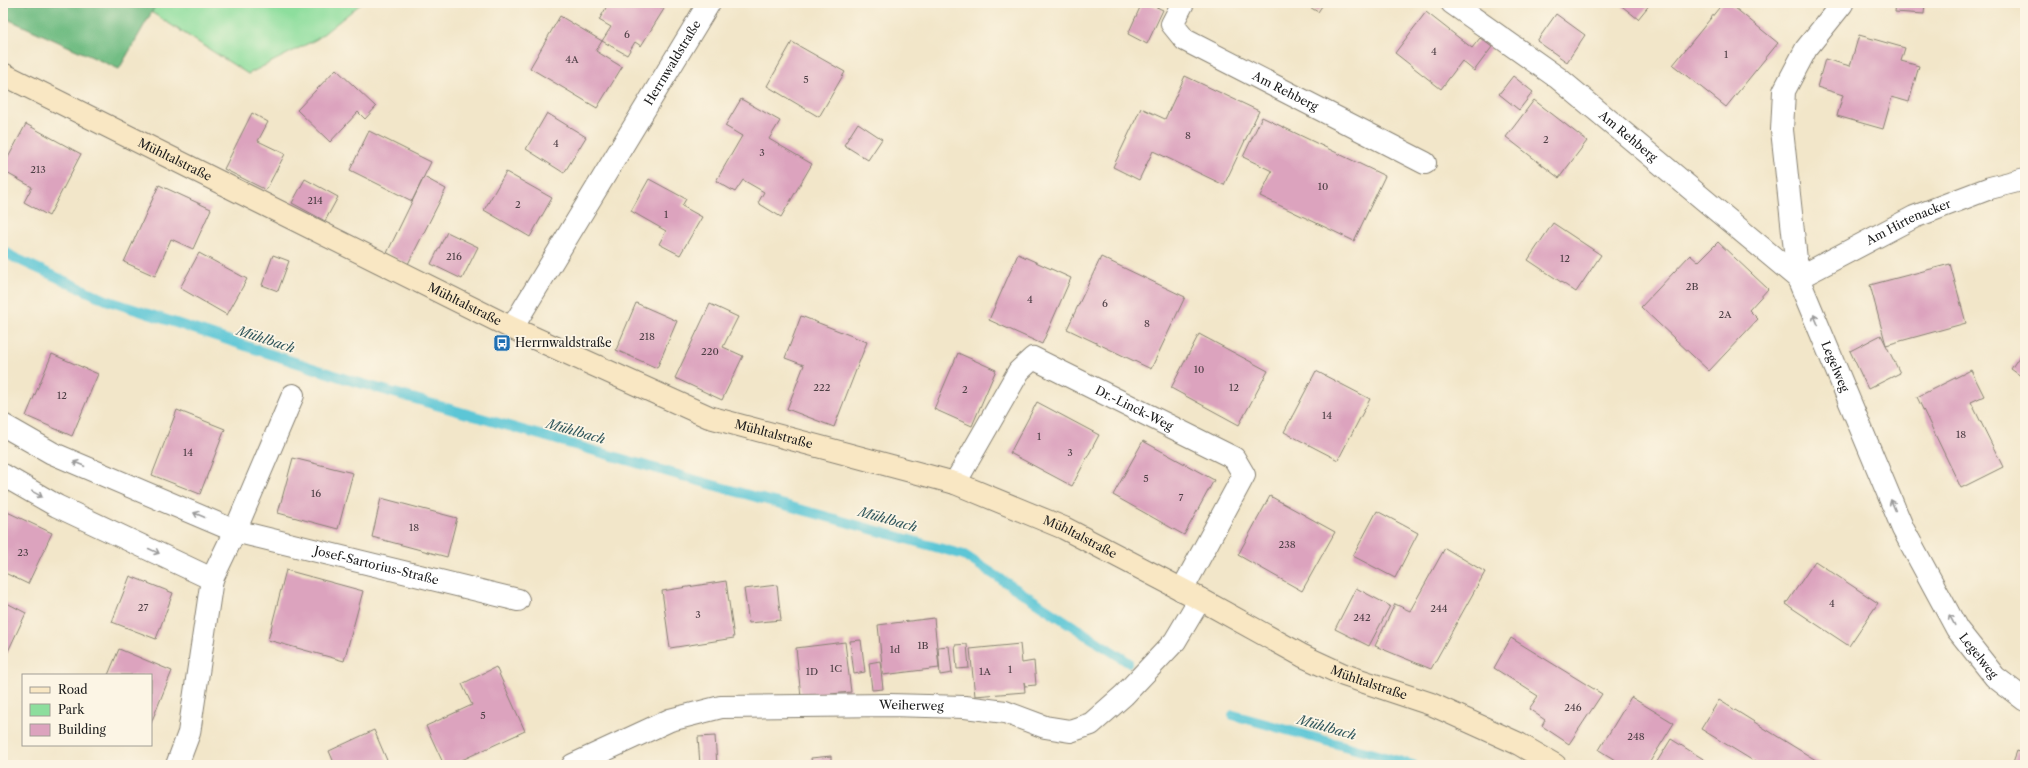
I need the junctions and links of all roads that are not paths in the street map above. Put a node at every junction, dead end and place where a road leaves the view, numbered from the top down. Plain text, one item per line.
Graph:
1 (708, 3) edge
2 (1183, 3) edge
3 (1452, 3) edge
4 (1842, 4) edge
5 (3, 74) edge
6 (1425, 164) dead end
7 (2025, 179) edge
8 (1798, 278) junction
9 (512, 328) junction
10 (293, 395) dead end
11 (3, 425) edge
12 (3, 475) edge
13 (955, 483) junction
14 (235, 531) junction
15 (212, 579) junction
16 (1191, 594) junction
17 (518, 600) dead end
18 (2025, 700) edge
19 (177, 765) edge
20 (573, 765) edge
21 (1555, 765) edge

1 - 9 street, Herrnwaldstraße
2 - 6 street, Am Rehberg
3 - 8 street, Am Rehberg
4 - 8 street, Legelweg
5 - 9 main road, Mühltalstraße
7 - 8 street, Am Hirtenacker
18 -> 8 street, Legelweg
9 - 13 main road, Mühltalstraße
10 - 14 street
14 -> 11 street, Josef-Sartorius-Straße
12 -> 15 street
13 - 16 main road, Mühltalstraße
13 - 16 street, Dr.-Linck-Weg
14 - 15 street
14 - 17 street, Josef-Sartorius-Straße
15 - 19 street
16 - 20 street, Weiherweg
16 - 21 main road, Mühltalstraße

